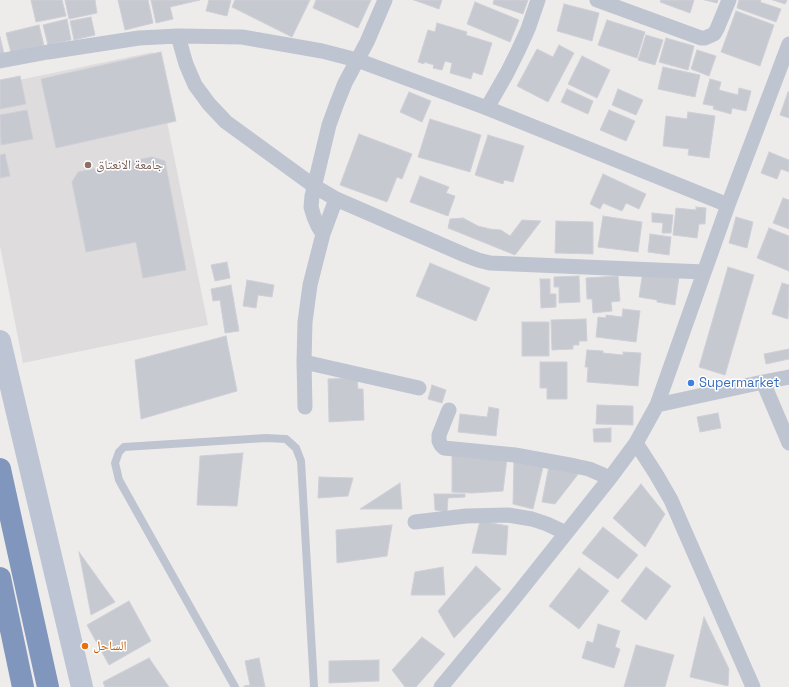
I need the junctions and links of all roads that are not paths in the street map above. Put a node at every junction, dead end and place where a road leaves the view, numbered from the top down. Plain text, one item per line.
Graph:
1 (385, 0) edge
2 (538, 0) edge
3 (597, 0) edge
4 (729, 0) edge
5 (178, 36) junction
6 (789, 44) edge
7 (357, 60) junction
8 (0, 61) edge
9 (487, 108) junction
10 (314, 186) junction
11 (336, 199) junction
12 (728, 206) junction
13 (324, 234) junction
14 (704, 272) junction
15 (0, 341) edge
16 (304, 362) junction
17 (789, 377) edge
18 (763, 382) junction
19 (420, 388) dead end
20 (657, 405) junction
21 (305, 407) dead end
22 (449, 410) dead end
23 (636, 443) junction
24 (789, 443) edge
25 (0, 469) edge
26 (610, 478) junction
27 (415, 522) dead end
28 (566, 533) junction
29 (0, 578) edge
30 (23, 687) edge
31 (48, 687) edge
32 (82, 687) edge
33 (235, 687) edge
34 (314, 687) edge
35 (441, 687) edge
36 (753, 687) edge

1 - 7 street
2 - 9 street
3 - 4 street
5 - 7 street
5 - 8 street
5 - 10 street
6 - 12 street
7 - 9 street
7 - 10 street
9 - 12 street
10 - 11 street
10 - 13 street
11 - 13 street
11 - 14 street
12 - 14 street
13 - 16 street
14 - 20 street
15 - 32 street
16 - 19 street
16 - 21 street
17 - 18 street
18 - 20 street
18 - 24 street
20 - 23 street
22 - 26 street
23 - 26 street
23 - 36 street
25 - 31 highway
26 - 28 street
27 - 28 street
28 - 35 street
29 - 30 highway
33 - 34 lane

